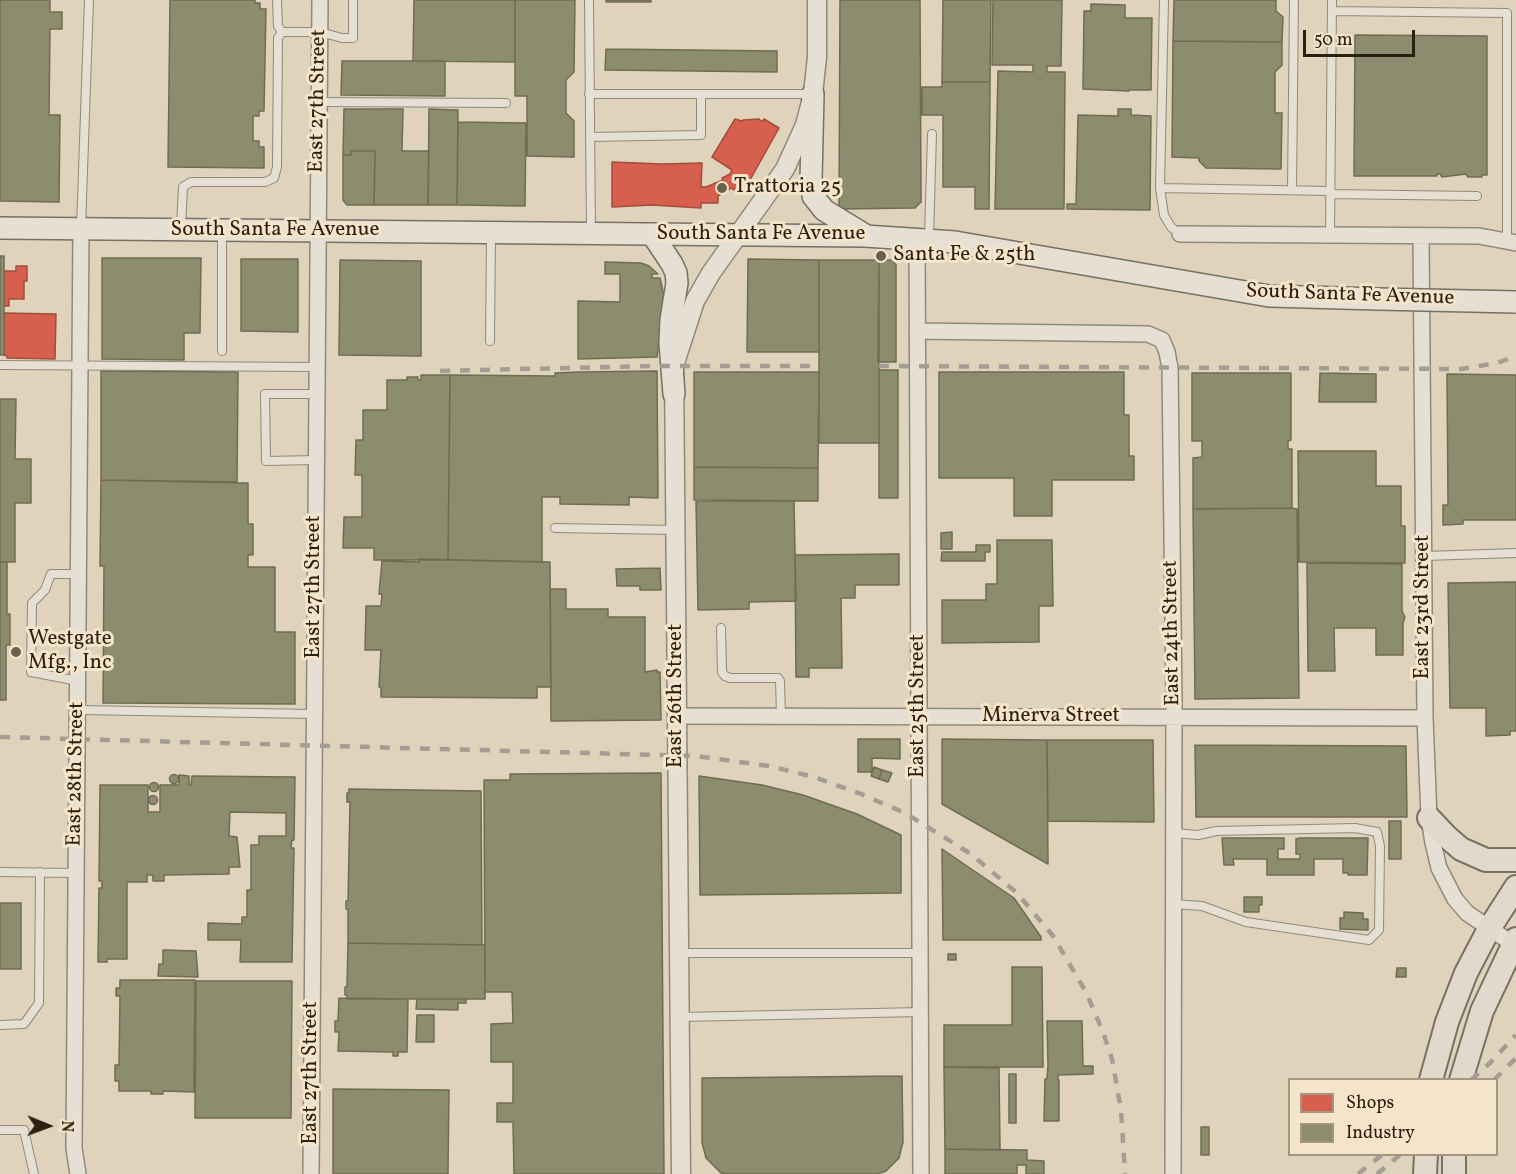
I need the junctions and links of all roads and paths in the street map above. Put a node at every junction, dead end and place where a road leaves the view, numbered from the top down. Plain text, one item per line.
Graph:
1 (89, 0) edge
2 (278, 0) edge
3 (320, 0) edge
4 (353, 0) edge
5 (589, 0) edge
6 (817, 0) edge
7 (1164, 0) edge
8 (1294, 0) edge
9 (1332, 0) edge
10 (1332, 11) junction
11 (282, 32) junction
12 (320, 32) junction
13 (590, 94) junction
14 (813, 94) junction
15 (701, 95) junction
16 (319, 102) junction
17 (506, 103) dead end
18 (932, 134) dead end
19 (590, 137) junction
20 (1160, 188) junction
21 (1292, 189) junction
22 (1330, 192) junction
23 (1477, 196) dead end
24 (0, 228) edge
25 (81, 229) junction
26 (181, 230) junction
27 (222, 230) junction
28 (317, 231) junction
29 (491, 232) junction
30 (591, 234) junction
31 (652, 234) junction
32 (1180, 234) joint
33 (739, 235) junction
34 (1330, 235) junction
35 (865, 236) junction
36 (1421, 236) junction
37 (923, 239) junction
38 (1512, 242) edge
39 (1516, 302) edge
40 (917, 331) junction
41 (490, 341) dead end
42 (222, 351) dead end
43 (0, 364) edge
44 (80, 365) junction
45 (316, 367) junction
46 (316, 394) junction
47 (674, 394) junction
48 (316, 460) junction
49 (555, 528) dead end
50 (675, 530) junction
51 (1516, 553) edge
52 (1425, 556) junction
53 (79, 574) junction
54 (721, 628) dead end
55 (78, 681) junction
56 (78, 710) junction
57 (314, 714) junction
58 (677, 716) junction
59 (781, 716) junction
60 (919, 717) junction
61 (1174, 717) junction
62 (1425, 718) junction
63 (1429, 818) junction
64 (1172, 833) junction
65 (1516, 860) edge
66 (0, 872) edge
67 (40, 872) junction
68 (76, 873) junction
69 (1516, 888) edge
70 (1173, 904) junction
71 (1489, 929) junction
72 (1514, 941) edge
73 (679, 952) junction
74 (920, 953) junction
75 (921, 1012) junction
76 (679, 1017) junction
77 (0, 1024) edge
78 (1432, 1078) edge
79 (1462, 1078) edge
80 (0, 1130) edge
81 (1426, 1156) edge
82 (1454, 1156) edge
83 (34, 1174) edge
84 (78, 1174) edge
85 (311, 1174) edge
86 (681, 1174) edge
87 (921, 1174) edge
88 (1173, 1174) edge
89 (1425, 1174) edge
90 (1454, 1174) edge

1 - 25 lane
2 - 11 lane
3 - 12 street, East 27th Street
4 - 12 lane
5 - 13 lane
6 - 14 street
7 - 20 lane
8 - 21 lane
9 - 10 lane
10 - 22 lane
10 - 38 lane
11 - 12 lane
11 - 26 lane
12 - 16 street, East 27th Street
13 - 15 lane
13 - 19 lane
14 - 15 lane
14 - 33 street
14 - 35 main road
15 - 19 lane
16 - 17 lane
16 - 28 street, East 27th Street
18 - 37 lane
19 - 30 lane
20 - 21 lane
20 - 32 lane
21 - 22 lane
22 - 23 lane
22 - 34 lane
24 - 25 main road, South Santa Fe Avenue
25 - 26 main road, South Santa Fe Avenue
25 - 44 street, East 28th Street
26 - 27 main road, South Santa Fe Avenue
27 - 28 main road, South Santa Fe Avenue
27 - 42 lane
28 - 29 main road, South Santa Fe Avenue
28 - 45 street, East 27th Street
29 - 30 main road, South Santa Fe Avenue
29 - 41 lane
30 - 31 main road, South Santa Fe Avenue
31 - 33 main road, South Santa Fe Avenue
31 - 47 main road
32 - 34 street
33 - 35 main road, South Santa Fe Avenue
33 - 47 street, East 26th Street
34 - 36 street
35 - 37 main road, South Santa Fe Avenue
36 - 38 street
36 - 52 street, East 23rd Street
37 - 39 main road, South Santa Fe Avenue, bridge
37 - 40 street, East 25th Street
40 - 60 street, East 25th Street
40 - 61 street, East 24th Street
43 - 44 lane
44 - 45 lane
44 - 53 street, East 28th Street
45 - 46 street, East 27th Street
46 - 48 street, East 27th Street
46 - 48 lane
47 - 50 street, East 26th Street
48 - 57 street, East 27th Street
49 - 50 lane
50 - 58 street, East 26th Street
51 - 52 lane
52 - 62 street, East 23rd Street
53 - 55 street, East 28th Street
53 - 55 lane
54 - 59 lane
55 - 56 street, East 28th Street
56 - 57 lane
56 - 68 street, East 28th Street
57 - 85 street, East 27th Street
58 - 59 street, Minerva Street
58 - 73 street, East 26th Street
59 - 60 street, Minerva Street
60 - 61 street, Minerva Street
60 - 74 street, East 25th Street
61 - 62 street, Minerva Street
61 - 64 street, East 24th Street
62 - 63 street, East 23rd Street
63 - 65 main road
63 - 71 street, East 23rd Street
64 - 70 street, East 24th Street
64 - 70 lane
66 - 67 lane
67 - 68 lane
67 - 77 lane
68 - 84 street, East 28th Street
69 - 71 main road
70 - 88 street, East 24th Street
71 - 72 street, East 23rd Street
71 - 78 main road
72 - 79 main road
73 - 74 lane
73 - 76 street, East 26th Street
74 - 75 street, East 25th Street
75 - 76 lane
75 - 87 street, East 25th Street
76 - 86 street, East 26th Street
80 - 83 lane
81 - 89 main road
82 - 90 main road

